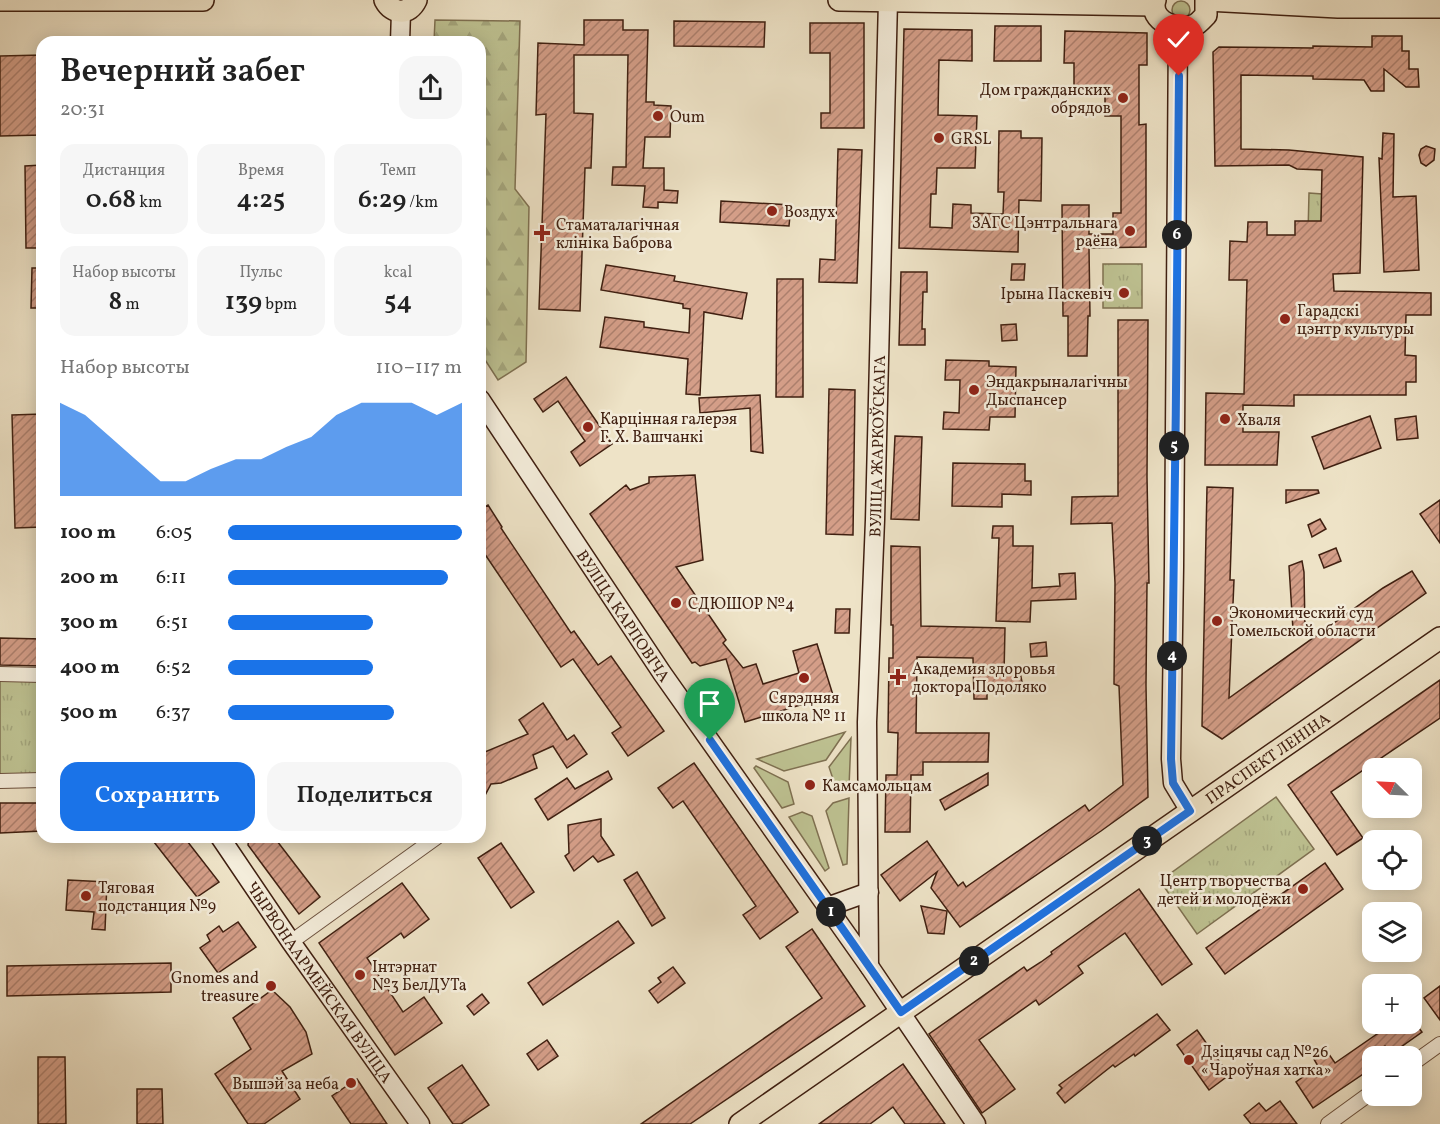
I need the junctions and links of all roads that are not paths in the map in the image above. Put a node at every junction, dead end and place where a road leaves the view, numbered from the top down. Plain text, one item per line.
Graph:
1 (0, 0) edge
2 (203, 0) edge
3 (839, 0) edge
4 (1206, 0) edge
5 (888, 1) edge
6 (1154, 2) edge
7 (401, 4) edge
8 (1440, 7) edge
9 (1178, 27) junction
10 (400, 36) edge
11 (486, 408) edge
12 (1440, 638) edge
13 (0, 674) edge
14 (36, 675) edge
15 (36, 780) edge
16 (0, 781) edge
17 (1190, 811) junction
18 (224, 843) edge
19 (429, 843) edge
20 (869, 892) junction
21 (827, 907) junction
22 (291, 942) junction
23 (869, 966) junction
24 (901, 1012) junction
25 (1440, 1044) edge
26 (1422, 1057) edge
27 (1362, 1099) edge
28 (420, 1124) edge
29 (740, 1124) edge
30 (976, 1124) edge
31 (1328, 1124) edge

1 - 2 main road
3 - 5 main road
4 - 8 main road
4 - 9 main road
5 - 6 main road
5 - 20 street, ВУЛІЦА ЖАРКОЎСКАГА
6 - 9 main road
7 - 10 street
9 - 17 street
11 - 21 street, ВУЛІЦА КАРПОВІЧА
12 - 17 main road, ПРАСПЕКТ ЛЕНІНА
13 - 14 street
15 - 16 street
17 - 24 main road, ПРАСПЕКТ ЛЕНІНА
18 - 22 street, ЧЫРВОНААРМЕЙСКАЯ ВУЛІЦА
19 - 22 street
20 - 21 street
20 - 23 street, ВУЛІЦА ЖАРКОЎСКАГА
21 - 23 street, ВУЛІЦА КАРПОВІЧА
22 - 28 street, ЧЫРВОНААРМЕЙСКАЯ ВУЛІЦА
23 - 24 street, ВУЛІЦА КАРПОВІЧА
24 - 29 main road, ПРАСПЕКТ ЛЕНІНА
24 - 30 street, ВУЛІЦА КАРПОВІЧА
25 - 26 street
27 - 31 street

